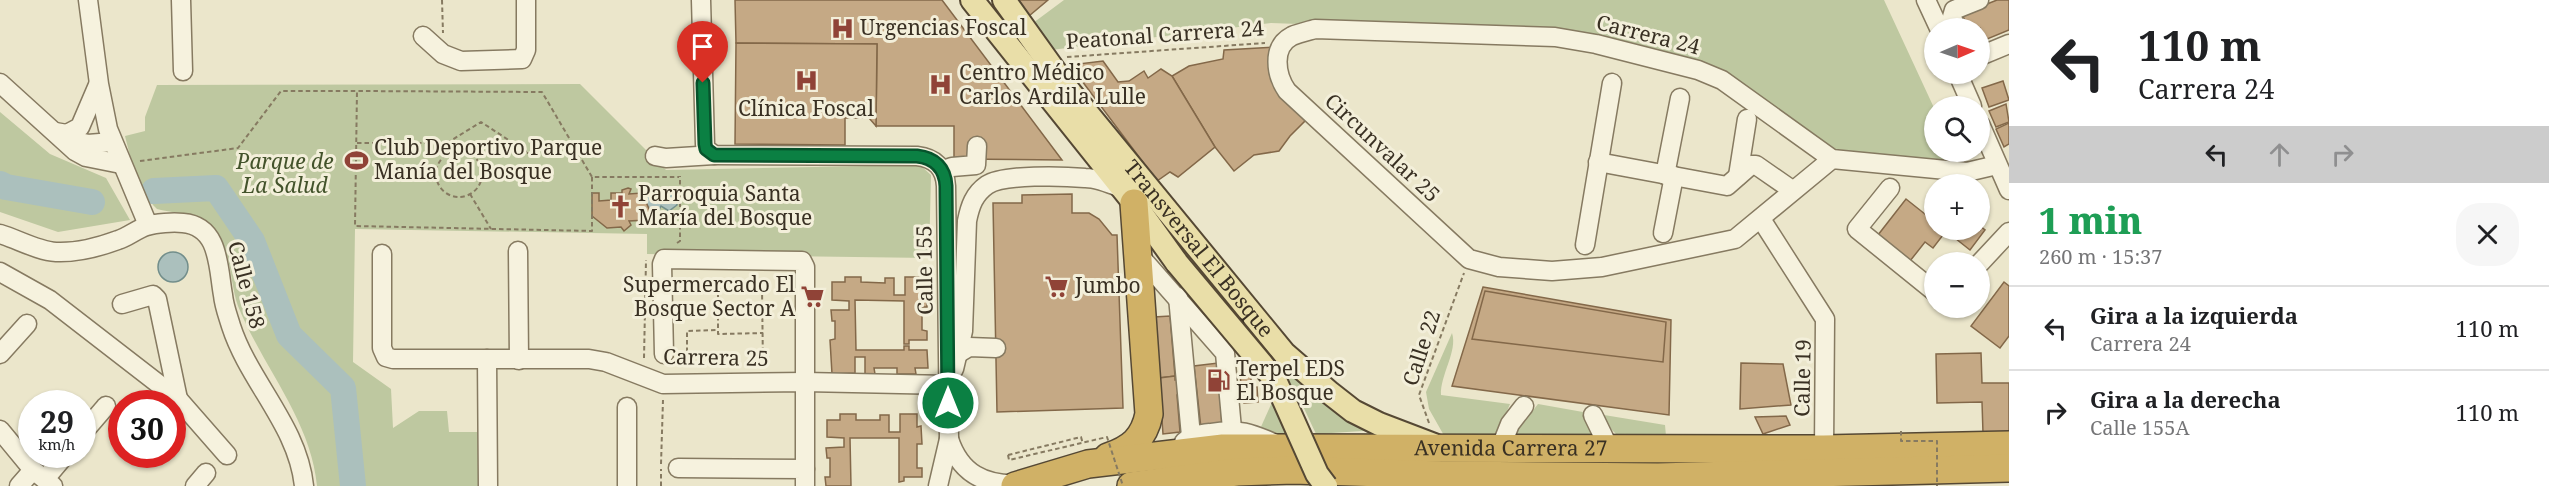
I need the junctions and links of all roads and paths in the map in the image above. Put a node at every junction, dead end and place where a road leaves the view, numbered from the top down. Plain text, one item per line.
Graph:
1 (88, 0) edge
2 (181, 0) edge
3 (442, 0) edge
4 (526, 0) edge
5 (701, 0) edge
6 (972, 0) edge
7 (1004, 0) edge
8 (1926, 0) edge
9 (1979, 0) edge
10 (1934, 18) edge
11 (1952, 18) edge
12 (423, 36) dead end
13 (1286, 42) junction
14 (2009, 44) edge
15 (1990, 52) edge
16 (443, 54) junction
17 (1046, 59) junction
18 (183, 71) dead end
19 (0, 83) edge
20 (1612, 83) dead end
21 (99, 84) junction
22 (357, 91) junction
23 (1680, 98) dead end
24 (1747, 119) dead end
25 (55, 132) junction
26 (112, 142) junction
27 (357, 143) junction
28 (708, 145) junction
29 (977, 146) dead end
30 (1990, 148) edge
31 (527, 152) junction
32 (467, 153) junction
33 (577, 153) junction
34 (655, 156) dead end
35 (1832, 159) junction
36 (1598, 162) junction
37 (121, 164) junction
38 (937, 165) junction
39 (1997, 165) junction
40 (1670, 176) junction
41 (1738, 176) junction
42 (592, 177) junction
43 (679, 177) dead end
44 (1890, 188) dead end
45 (1792, 190) junction
46 (2009, 190) edge
47 (470, 194) junction
48 (1128, 195) junction
49 (1761, 219) junction
50 (148, 225) junction
51 (491, 229) junction
52 (2009, 232) edge
53 (1663, 233) dead end
54 (0, 234) edge
55 (1585, 245) dead end
56 (518, 251) dead end
57 (1990, 252) edge
58 (382, 254) dead end
59 (1138, 254) junction
60 (1469, 259) junction
61 (0, 272) edge
62 (1924, 283) edge
63 (1178, 297) junction
64 (122, 304) dead end
65 (27, 324) dead end
66 (718, 330) junction
67 (963, 331) junction
68 (763, 333) junction
69 (959, 353) junction
70 (0, 354) edge
71 (664, 354) dead end
72 (487, 359) junction
73 (519, 360) junction
74 (687, 370) dead end
75 (763, 370) dead end
76 (805, 382) junction
77 (948, 384) junction
78 (166, 390) edge
79 (176, 390) edge
80 (106, 406) dead end
81 (1524, 406) dead end
82 (627, 407) dead end
83 (186, 408) edge
84 (1593, 415) dead end
85 (96, 418) edge
86 (1232, 429) junction
87 (0, 430) edge
88 (1901, 431) dead end
89 (1081, 437) dead end
90 (949, 439) junction
91 (1185, 444) junction
92 (2009, 445) edge
93 (1438, 447) junction
94 (1749, 447) junction
95 (1284, 448) junction
96 (1609, 448) junction
97 (1500, 449) junction
98 (1824, 449) junction
99 (227, 455) dead end
100 (1088, 464) junction
101 (678, 468) dead end
102 (2009, 468) edge
103 (1658, 477) junction
104 (805, 478) edge
105 (43, 479) edge
106 (1017, 485) edge
107 (19, 486) edge
108 (304, 486) edge
109 (488, 486) edge
110 (627, 486) edge
111 (938, 486) edge
112 (1123, 486) edge
113 (1131, 486) edge
114 (1326, 486) edge
115 (1937, 486) edge

1 - 21 street
2 - 18 street
3 - 16 path
4 - 16 street
5 - 28 street
6 - 48 main road, Transversal El Bosque
7 - 17 main road, Transversal El Bosque
8 - 10 street
9 - 11 street
12 - 16 street
13 - 17 path, Peatonal Carrera 24
13 - 35 street, Carrera 24
13 - 60 street, Circunvalar 25
14 - 15 street
17 - 93 main road, Transversal El Bosque
19 - 25 street
20 - 36 street
21 - 25 street
21 - 26 street
22 - 27 path
22 - 33 path
22 - 37 path
23 - 40 street
24 - 41 street
25 - 26 street
25 - 37 street
26 - 37 street
27 - 31 path
27 - 51 path
28 - 34 street
28 - 38 street
29 - 38 street
30 - 39 street
31 - 32 path
31 - 33 path
32 - 47 path
32 - 47 path
33 - 42 path
35 - 39 street
35 - 45 street
36 - 40 street
36 - 55 street
37 - 50 street
38 - 77 street, Calle 155
39 - 46 street
40 - 41 street
40 - 53 street
41 - 45 street
42 - 43 path
42 - 51 path
44 - 62 street
45 - 49 street
47 - 51 path
48 - 59 highway
48 - 67 street, Calle 155
48 - 114 main road, Transversal El Bosque, bridge
49 - 60 street
49 - 98 street, Calle 19
50 - 54 street
50 - 108 street, Calle 158
52 - 57 street
56 - 73 street
58 - 72 street, Carrera 25
59 - 63 street
59 - 100 highway
60 - 93 path, Calle 22
61 - 78 street
63 - 86 street
63 - 91 street
64 - 79 street
65 - 70 street
66 - 68 path
66 - 68 path
66 - 74 path
67 - 69 street, Calle 155
67 - 69 street
68 - 75 path
69 - 77 street, Calle 155
71 - 76 street
72 - 73 street, Carrera 25
72 - 109 street
73 - 76 street, Carrera 25
76 - 77 street, Carrera 25
76 - 104 street
77 - 90 street, Calle 155
80 - 85 street
81 - 97 street
82 - 110 street
83 - 99 street
84 - 96 street
86 - 91 street
86 - 95 street
87 - 105 street
88 - 115 path, bridge
89 - 112 path, bridge
90 - 106 street, Calle 155
90 - 111 street, Calle 155
91 - 95 highway, Avenida Carrera 27
91 - 100 highway, Avenida Carrera 27
92 - 98 highway, Avenida Carrera 27
93 - 95 highway, Avenida Carrera 27
93 - 97 highway, Avenida Carrera 27
94 - 96 highway, Avenida Carrera 27
94 - 98 highway, Avenida Carrera 27
94 - 103 highway
96 - 97 highway, Avenida Carrera 27
100 - 106 highway, Avenida Carrera 27
101 - 104 street
102 - 103 highway
103 - 113 highway
105 - 107 street

